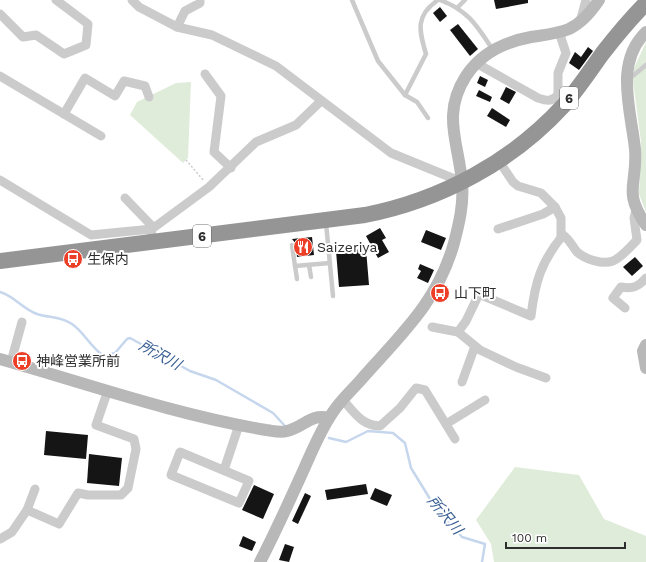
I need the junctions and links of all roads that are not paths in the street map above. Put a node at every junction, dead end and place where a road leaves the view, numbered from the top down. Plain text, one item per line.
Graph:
1 (56, 0) edge
2 (132, 0) edge
3 (200, 0) edge
4 (352, 0) edge
5 (439, 0) edge
6 (465, 0) edge
7 (586, 0) edge
8 (599, 0) edge
9 (646, 3) edge
10 (457, 8) junction
11 (0, 14) edge
12 (579, 23) junction
13 (177, 27) junction
14 (559, 32) junction
15 (646, 32) edge
16 (493, 50) junction
17 (476, 63) junction
18 (646, 65) edge
19 (205, 74) dead end
20 (0, 76) edge
21 (626, 81) junction
22 (405, 95) junction
23 (148, 97) dead end
24 (321, 101) junction
25 (64, 114) junction
26 (428, 118) dead end
27 (101, 136) dead end
28 (498, 161) junction
29 (231, 168) junction
30 (0, 180) edge
31 (462, 182) junction
32 (125, 198) dead end
33 (555, 207) junction
34 (636, 210) junction
35 (326, 221) junction
36 (646, 225) edge
37 (498, 229) dead end
38 (151, 236) junction
39 (561, 238) junction
40 (292, 245) dead end
41 (0, 261) edge
42 (330, 263) junction
43 (309, 265) junction
44 (295, 266) junction
45 (311, 277) dead end
46 (646, 278) edge
47 (297, 279) dead end
48 (333, 296) dead end
49 (625, 308) dead end
50 (22, 322) dead end
51 (432, 326) dead end
52 (458, 332) junction
53 (646, 345) edge
54 (475, 346) junction
55 (5, 360) edge
56 (646, 368) edge
57 (546, 378) dead end
58 (462, 382) dead end
59 (108, 390) junction
60 (343, 400) junction
61 (485, 400) dead end
62 (329, 418) junction
63 (446, 424) junction
64 (239, 425) junction
65 (455, 439) dead end
66 (224, 470) junction
67 (35, 489) dead end
68 (27, 510) junction
69 (0, 539) edge
70 (260, 562) edge

1 - 11 street
2 - 13 street
3 - 13 street
4 - 22 lane
5 - 10 lane
5 - 22 lane
6 - 10 lane
7 - 12 street
8 - 12 street
9 - 28 highway, 6
10 - 16 lane
12 - 14 street
13 - 24 street
14 - 16 street
14 - 17 street
15 - 21 street
16 - 17 street
17 - 31 street
18 - 21 lane
19 - 29 street
20 - 25 street
21 - 34 street
22 - 26 lane
23 - 25 street
24 - 29 street
24 - 31 street
25 - 27 street
28 - 31 highway, 6
28 - 33 street
29 - 38 street
30 - 38 street
31 - 35 highway, 6
31 - 60 street
32 - 38 street
33 - 37 street
33 - 39 street
34 - 36 street
34 - 39 street
35 - 38 highway, 6
35 - 42 lane
38 - 41 highway, 6
39 - 52 street
40 - 44 lane
42 - 43 lane
42 - 48 lane
43 - 44 lane
43 - 45 lane
44 - 47 lane
46 - 49 street
50 - 55 street
51 - 52 street
52 - 54 street
53 - 56 street
54 - 57 street
54 - 58 street
55 - 59 street
59 - 64 street
59 - 68 street
60 - 62 street
60 - 63 street
61 - 63 street
62 - 64 street
62 - 70 street
63 - 65 street
64 - 66 street
66 - 66 street
67 - 68 street
68 - 69 street

